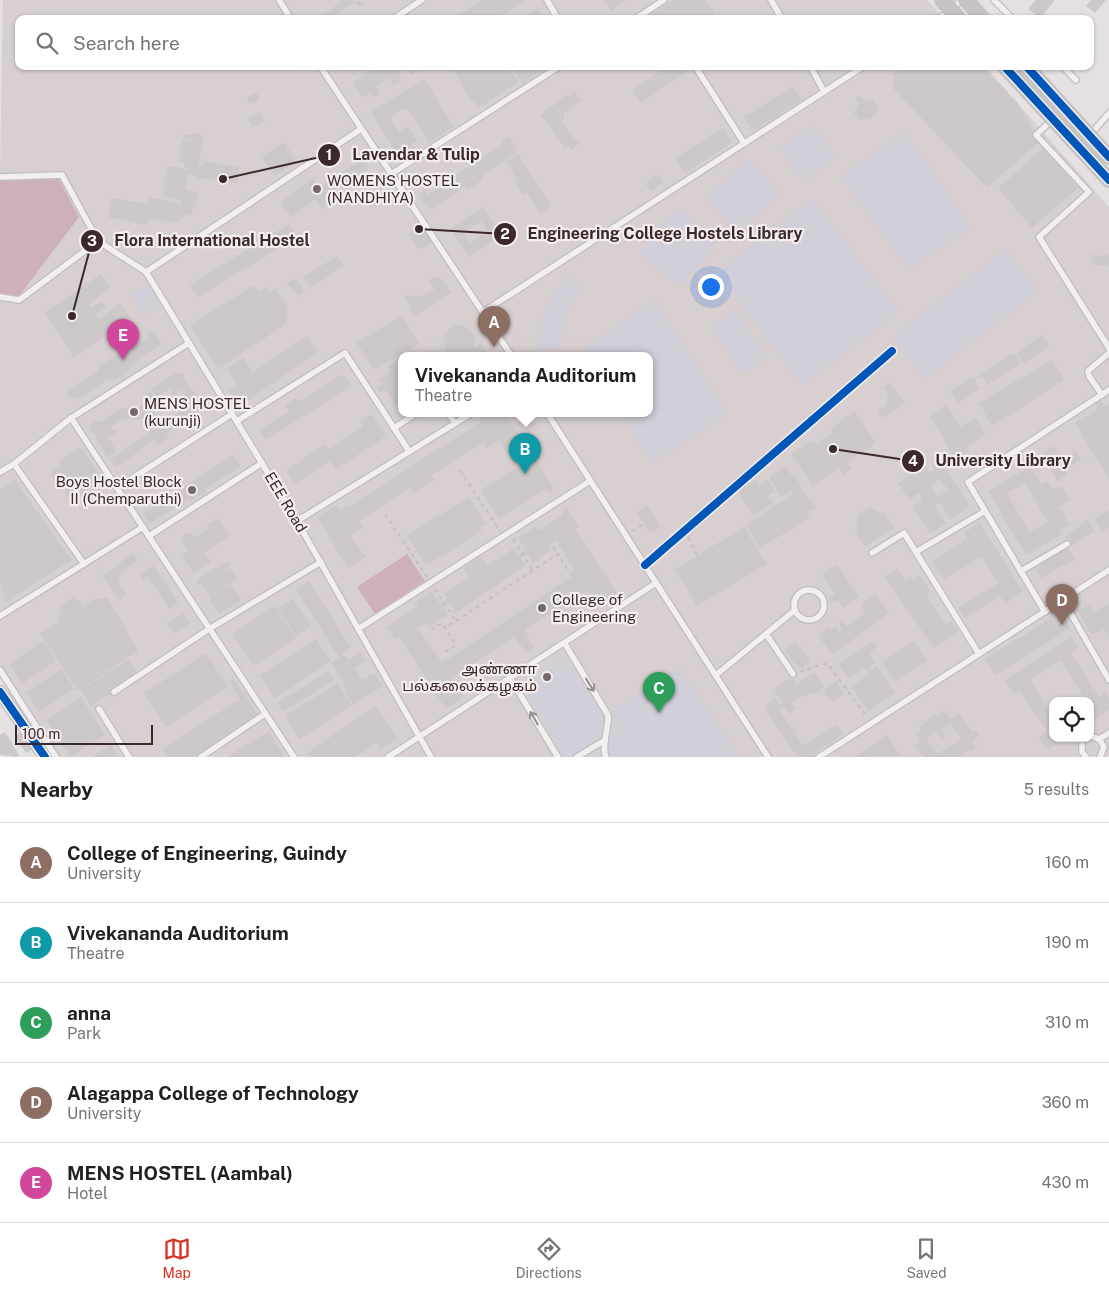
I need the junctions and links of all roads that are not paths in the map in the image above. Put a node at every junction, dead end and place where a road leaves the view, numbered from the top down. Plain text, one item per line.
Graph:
1 (279, 0) edge
2 (422, 0) edge
3 (546, 0) edge
4 (664, 0) edge
5 (771, 0) edge
6 (994, 0) edge
7 (953, 8) edge
8 (288, 15) edge
9 (399, 15) edge
10 (555, 15) edge
11 (641, 15) edge
12 (780, 15) edge
13 (972, 15) edge
14 (1009, 15) edge
15 (323, 70) edge
16 (554, 70) edge
17 (698, 70) edge
18 (812, 70) edge
19 (858, 70) edge
20 (1008, 70) edge
21 (1029, 70) edge
22 (1066, 70) edge
23 (1076, 80) dead end
24 (824, 91) junction
25 (1109, 113) edge
26 (1053, 119) junction
27 (361, 129) junction
28 (744, 142) junction
29 (1084, 142) junction
30 (1109, 157) edge
31 (391, 174) junction
32 (0, 177) edge
33 (1109, 180) edge
34 (98, 241) junction
35 (146, 272) junction
36 (0, 297) edge
37 (483, 312) junction
38 (189, 342) junction
39 (1109, 348) edge
40 (892, 351) dead end
41 (509, 352) edge
42 (1109, 352) edge
43 (1109, 390) edge
44 (1102, 395) junction
45 (232, 414) junction
46 (411, 417) edge
47 (451, 417) edge
48 (465, 417) edge
49 (550, 417) edge
50 (71, 418) junction
51 (237, 422) junction
52 (455, 423) junction
53 (394, 428) junction
54 (409, 451) junction
55 (262, 463) junction
56 (14, 464) junction
57 (0, 472) edge
58 (590, 481) junction
59 (117, 488) junction
60 (985, 511) junction
61 (297, 521) junction
62 (143, 527) junction
63 (149, 536) junction
64 (1068, 544) dead end
65 (916, 552) junction
66 (872, 553) dead end
67 (320, 562) junction
68 (84, 564) junction
69 (645, 565) junction
70 (1109, 570) edge
71 (1021, 571) junction
72 (656, 583) junction
73 (1063, 600) junction
74 (794, 610) junction
75 (1045, 612) junction
76 (0, 616) edge
77 (210, 629) junction
78 (358, 629) junction
79 (766, 634) junction
80 (565, 644) junction
81 (979, 654) junction
82 (0, 670) edge
83 (716, 674) junction
84 (793, 674) road end
85 (510, 678) junction
86 (1109, 680) edge
87 (114, 692) dead end
88 (2, 697) edge
89 (99, 710) dead end
90 (265, 714) junction
91 (1109, 734) edge
92 (419, 736) junction
93 (606, 739) junction
94 (1082, 745) dead end
95 (40, 755) edge
96 (56, 757) edge
97 (129, 757) edge
98 (201, 757) edge
99 (294, 757) edge
100 (388, 757) edge
101 (431, 757) edge
102 (558, 757) edge
103 (577, 757) edge
104 (606, 757) edge
105 (768, 757) edge
106 (819, 757) edge
107 (1086, 757) edge
108 (1100, 757) edge

1 - 8 lane
2 - 9 lane
3 - 10 lane
4 - 11 lane
5 - 12 lane
6 - 14 lane
7 - 13 main road
15 - 27 lane
16 - 31 lane
17 - 28 lane
18 - 24 lane
19 - 24 lane
20 - 26 main road
21 - 29 main road
22 - 23 lane
24 - 28 lane
25 - 29 lane
26 - 29 main road
26 - 39 lane
27 - 31 lane
27 - 35 lane
28 - 37 lane
29 - 30 main road
29 - 33 main road
31 - 37 lane
32 - 34 lane
34 - 35 lane
34 - 36 lane
35 - 38 lane, EEE Road
37 - 41 lane
38 - 45 lane, EEE Road
38 - 50 lane
40 - 69 lane
42 - 44 lane
43 - 44 lane
44 - 60 lane
45 - 51 lane, EEE Road
45 - 59 lane
46 - 53 lane
47 - 52 lane
48 - 52 lane
49 - 58 lane
50 - 56 lane
50 - 59 lane
51 - 53 lane
51 - 55 lane, EEE Road
52 - 54 lane
53 - 54 lane
54 - 61 lane
55 - 61 lane, EEE Road
55 - 63 lane
56 - 57 lane
56 - 68 lane
58 - 69 lane
58 - 78 lane
59 - 62 lane
60 - 65 lane
60 - 71 lane
61 - 67 lane, EEE Road
62 - 63 lane
62 - 68 lane
63 - 77 lane
64 - 71 lane
65 - 66 lane
65 - 81 lane
67 - 77 lane
67 - 78 lane, EEE Road
68 - 76 lane
69 - 72 lane
70 - 73 lane
71 - 75 lane
72 - 80 lane
72 - 83 lane
73 - 75 lane
73 - 86 lane
74 - 74 lane
74 - 79 lane
75 - 81 lane
77 - 87 lane
77 - 90 lane
78 - 92 lane, EEE Road
79 - 83 lane
79 - 84 lane
80 - 85 lane
80 -> 93 lane
81 - 106 lane
82 - 96 lane
83 - 105 lane
85 - 92 lane
102 -> 85 lane
88 - 95 street
89 - 97 lane
90 - 98 lane
90 - 99 lane
91 - 108 lane
92 - 100 lane
92 - 101 lane, EEE Road
93 - 103 lane
93 - 104 lane
94 - 107 lane

